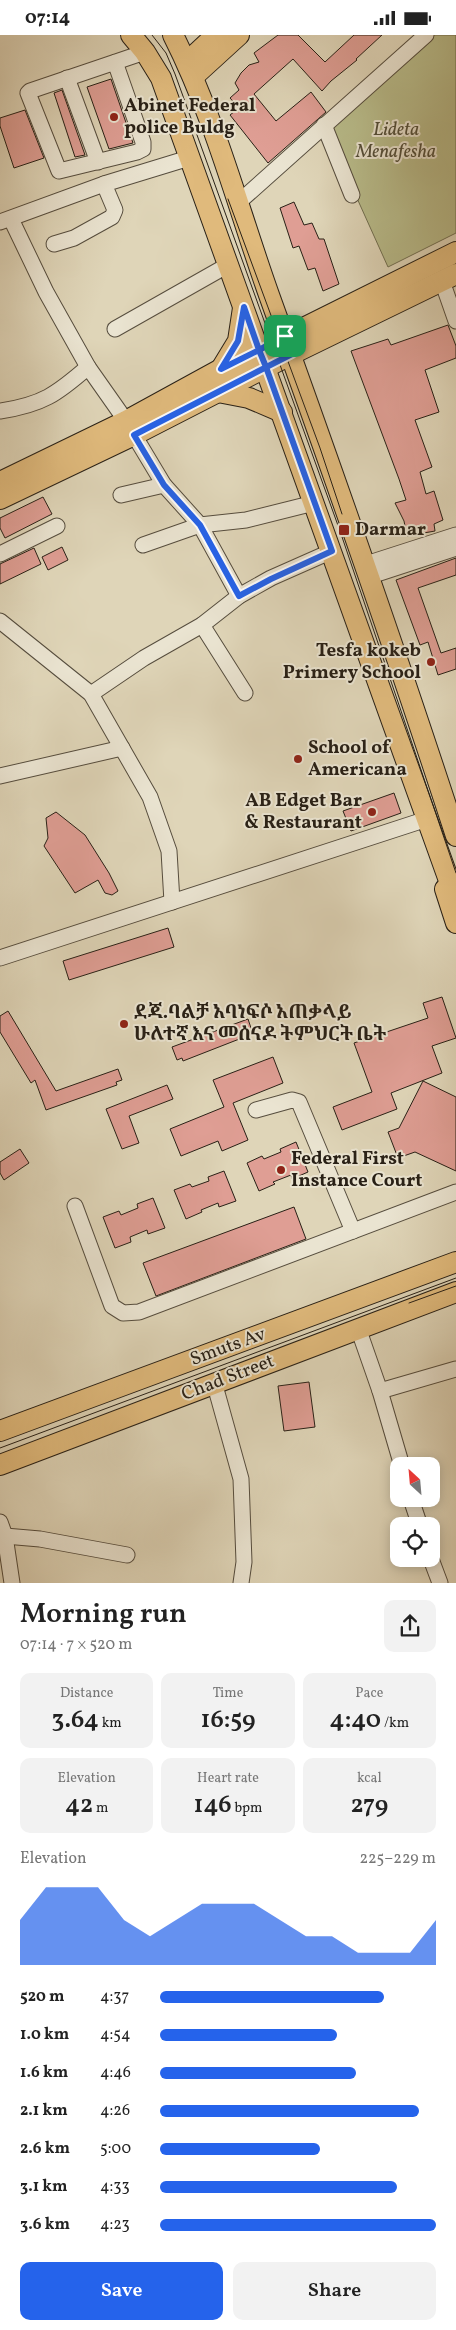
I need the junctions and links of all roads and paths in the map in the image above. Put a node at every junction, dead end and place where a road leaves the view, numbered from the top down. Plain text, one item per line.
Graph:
1 (131, 35) edge
2 (173, 35) edge
3 (216, 35) edge
4 (239, 35) edge
5 (424, 36) edge
6 (145, 53) junction
7 (115, 62) junction
8 (190, 70) junction
9 (67, 78) junction
10 (324, 125) junction
11 (189, 158) junction
12 (98, 161) junction
13 (104, 184) junction
14 (352, 195) dead end
15 (239, 202) junction
16 (6, 221) edge
17 (54, 244) dead end
18 (456, 252) edge
19 (228, 265) junction
20 (449, 277) edge
21 (244, 307) junction
22 (456, 321) edge
23 (115, 329) dead end
24 (289, 345) junction
25 (262, 358) junction
26 (88, 367) junction
27 (221, 369) junction
28 (218, 392) junction
29 (0, 411) edge
30 (282, 412) junction
31 (130, 428) junction
32 (0, 482) edge
33 (164, 485) junction
34 (121, 495) dead end
35 (0, 499) edge
36 (314, 503) junction
37 (200, 525) junction
38 (57, 526) dead end
39 (456, 535) edge
40 (143, 545) dead end
41 (456, 548) edge
42 (332, 551) junction
43 (0, 553) edge
44 (368, 570) junction
45 (239, 596) junction
46 (0, 621) edge
47 (202, 625) junction
48 (91, 693) junction
49 (245, 693) dead end
50 (122, 748) junction
51 (0, 776) edge
52 (427, 819) junction
53 (456, 836) edge
54 (439, 850) junction
55 (456, 900) edge
56 (172, 903) junction
57 (456, 923) edge
58 (0, 958) edge
59 (256, 1110) dead end
60 (456, 1192) edge
61 (75, 1206) dead end
62 (353, 1231) junction
63 (456, 1262) edge
64 (456, 1292) edge
65 (358, 1328) junction
66 (456, 1369) edge
67 (214, 1383) junction
68 (380, 1391) junction
69 (0, 1431) edge
70 (399, 1457) edge
71 (0, 1465) edge
72 (2, 1529) edge
73 (127, 1555) dead end
74 (434, 1567) edge
75 (12, 1583) edge
76 (241, 1583) edge
77 (440, 1583) edge

1 - 6 main road
2 - 8 main road
3 - 8 main road
4 - 8 main road
5 - 10 street
6 - 7 street
6 - 11 main road
7 - 9 street
7 - 12 street
8 - 15 main road
9 - 12 street
9 - 12 street
10 - 14 street
10 - 15 street
11 - 13 street
11 - 19 main road
13 - 16 street
13 - 17 street
15 - 24 main road
16 - 26 street
18 - 24 main road
19 - 21 main road
19 - 23 street
20 - 22 street
20 - 24 main road
21 - 25 main road
21 - 27 main road
24 - 25 main road
24 - 44 main road
25 - 27 main road
25 - 28 main road
25 - 30 main road
26 - 29 street
26 - 31 street
27 - 31 main road
28 - 30 main road
28 - 31 main road
30 - 36 main road
31 - 32 main road
31 - 33 street
31 - 35 main road
33 - 34 street
33 - 37 street
36 - 37 street
36 - 42 main road
37 - 40 street
37 - 45 street
38 - 43 street
39 - 44 street
41 - 44 street
42 - 45 street
42 - 52 main road
44 - 53 main road
45 - 47 street
46 - 48 street
47 - 48 street
47 - 49 street
48 - 50 street
50 - 51 street
50 - 56 street
52 - 54 main road
52 - 56 street
54 - 55 main road
54 - 57 main road
56 - 58 street
59 - 62 street
60 - 62 street
61 - 62 street
63 - 69 main road, Smuts Av
64 - 65 main road, Chad Street
65 - 67 main road, Chad Street
65 - 68 street
66 - 68 street
67 - 71 main road, Chad Street
67 - 76 street
68 - 70 street
72 - 73 street
72 - 75 street
74 - 77 street

